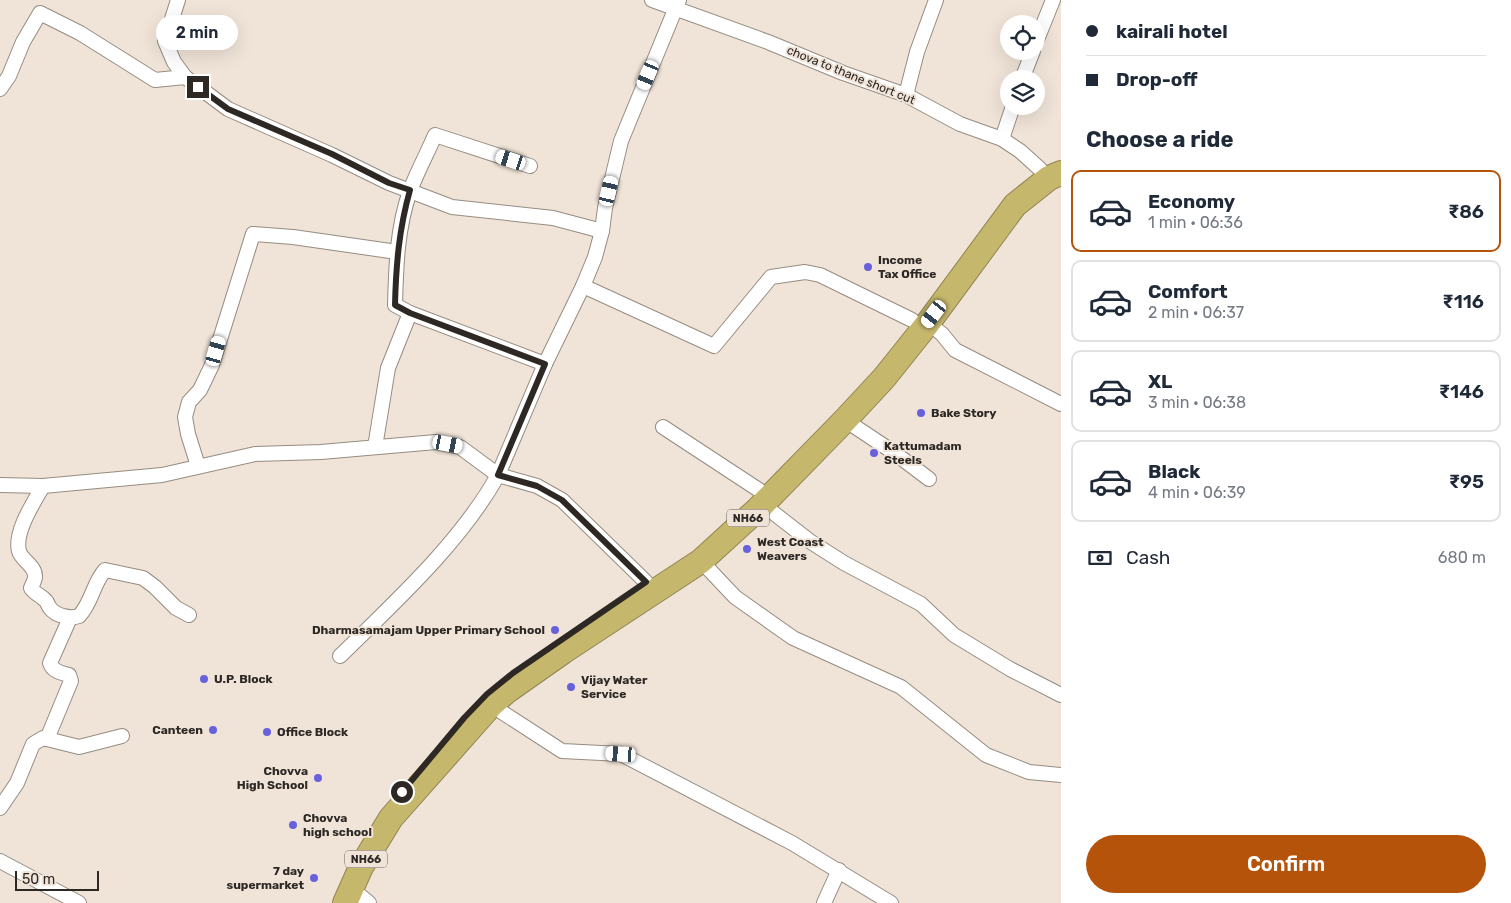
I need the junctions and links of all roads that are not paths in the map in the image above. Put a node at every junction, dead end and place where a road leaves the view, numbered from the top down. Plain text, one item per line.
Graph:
1 (178, 0) edge
2 (652, 0) edge
3 (936, 0) edge
4 (1053, 0) edge
5 (677, 4) edge
6 (1045, 20) edge
7 (185, 77) junction
8 (0, 89) edge
9 (906, 95) junction
10 (1010, 115) edge
11 (1002, 139) junction
12 (1061, 159) edge
13 (530, 166) dead end
14 (1050, 171) edge
15 (410, 190) junction
16 (602, 231) junction
17 (397, 252) junction
18 (583, 286) junction
19 (410, 313) junction
20 (913, 331) junction
21 (545, 364) junction
22 (1061, 404) edge
23 (845, 420) junction
24 (663, 427) dead end
25 (375, 447) junction
26 (198, 466) junction
27 (498, 475) junction
28 (929, 480) dead end
29 (0, 485) edge
30 (43, 486) junction
31 (760, 497) junction
32 (701, 561) junction
33 (650, 587) junction
34 (189, 615) dead end
35 (70, 618) junction
36 (340, 656) dead end
37 (1061, 695) edge
38 (491, 705) junction
39 (122, 736) dead end
40 (47, 739) junction
41 (1061, 775) edge
42 (0, 808) edge
43 (391, 818) junction
44 (0, 861) edge
45 (839, 870) junction
46 (356, 898) edge
47 (80, 903) edge
48 (824, 903) edge
49 (891, 903) edge

1 - 7 street
2 - 5 street, chova to thane short cut
3 - 9 street
4 - 6 street
5 - 9 street, chova to thane short cut
5 - 16 street
7 - 8 street
7 - 15 street
9 - 11 street, chova to thane short cut
10 - 11 street
11 - 14 street, chova to thane short cut
12 - 14 highway, NH66
13 - 15 street
14 - 20 highway, NH66
15 - 16 street
15 - 17 street
16 - 18 street
17 - 19 street
17 - 26 street
18 - 20 street
18 - 21 street
19 - 21 street
19 - 25 street
20 - 22 street
20 - 23 highway, NH66
20 - 31 highway, NH66
21 - 27 street
23 - 28 street
23 - 31 highway, NH66
24 - 31 street
25 - 26 street
25 - 27 street
26 - 30 street
27 - 33 street
27 - 36 street
29 - 30 street
30 - 35 street
31 - 32 highway, NH66
31 - 33 highway, NH66
31 - 37 street
32 - 33 highway, NH66
32 - 41 street
33 - 38 highway, NH66
33 - 43 highway, NH66
34 - 35 street
35 - 40 street
38 - 43 highway, NH66
38 - 45 street
39 - 40 street
40 - 42 street
43 - 46 highway, NH66
44 - 47 street
45 - 48 street
45 - 49 street

